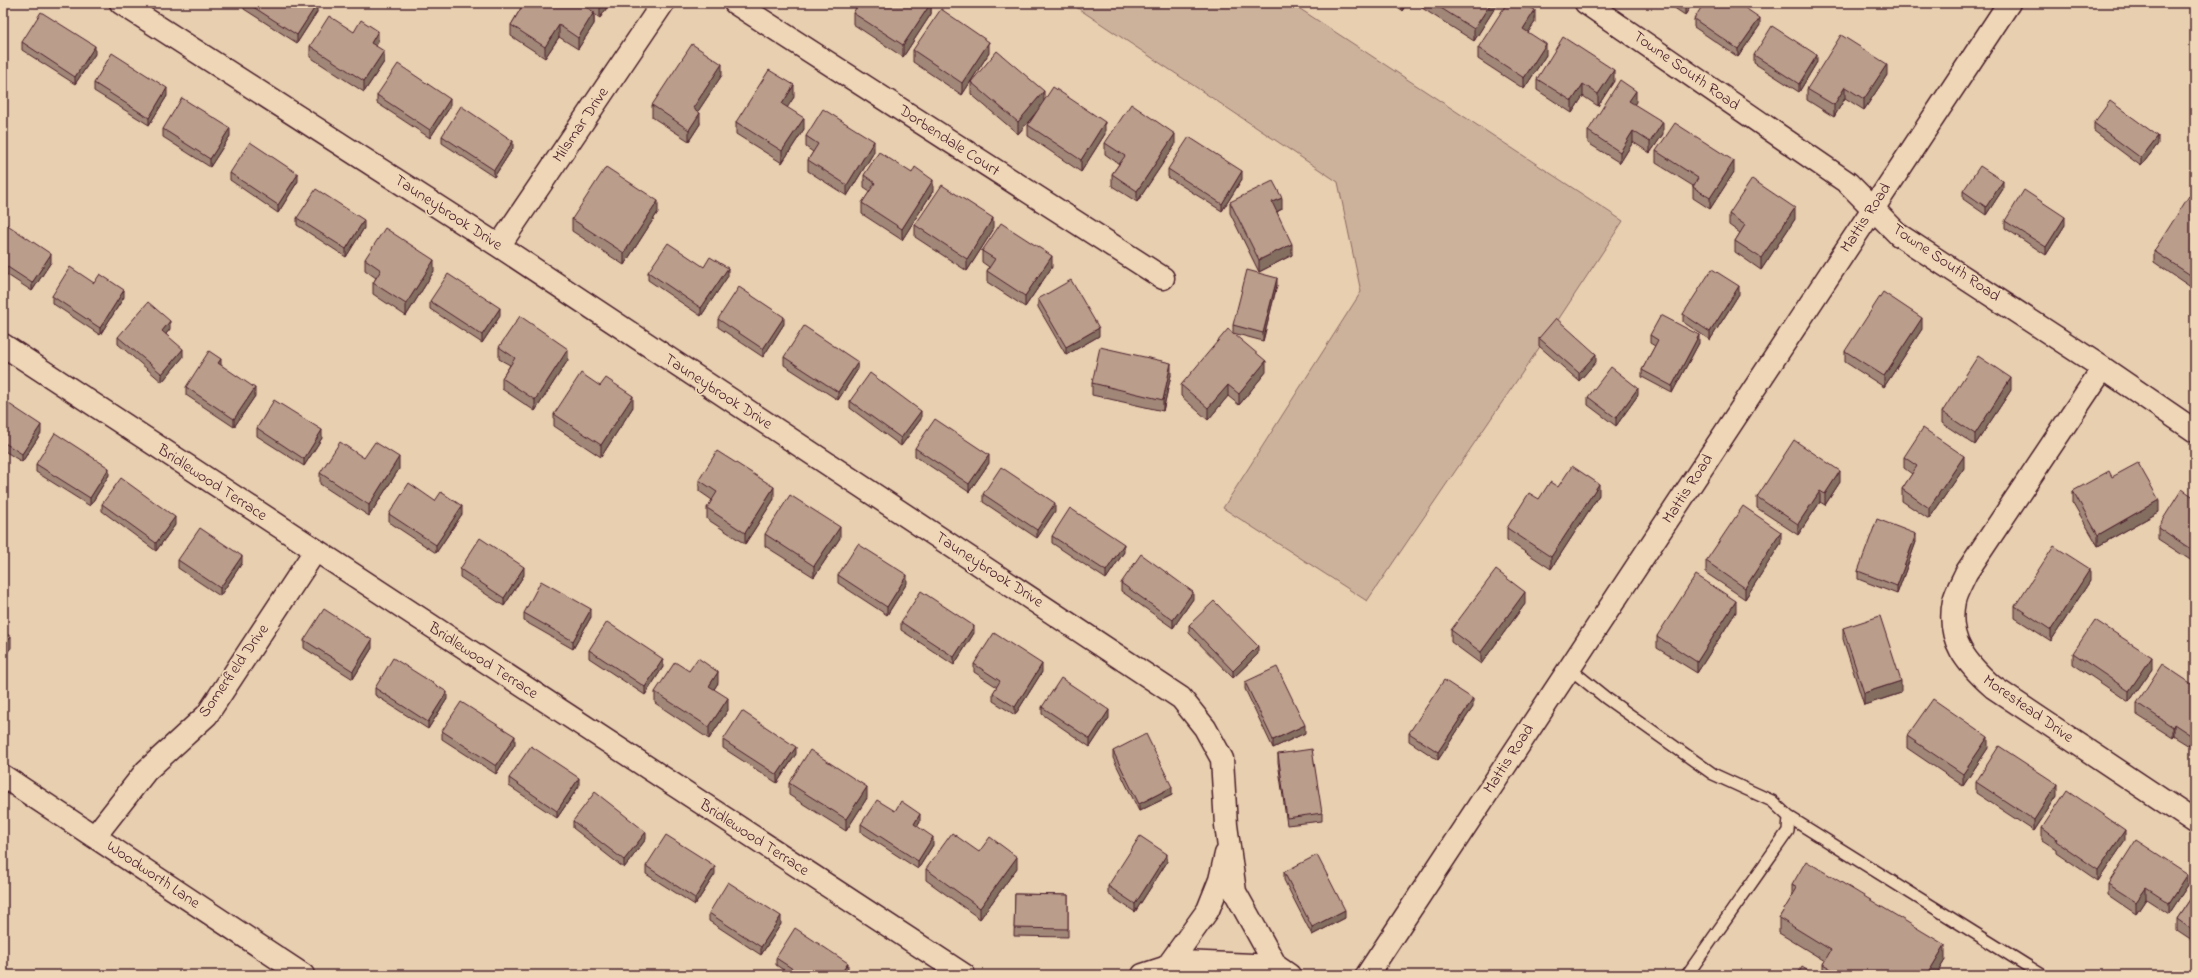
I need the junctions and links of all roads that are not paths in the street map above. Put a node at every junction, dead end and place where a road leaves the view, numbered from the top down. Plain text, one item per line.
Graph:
1 (121, 3) edge
2 (663, 3) edge
3 (735, 3) edge
4 (1586, 3) edge
5 (2009, 3) edge
6 (1873, 209) junction
7 (499, 246) junction
8 (1163, 278) dead end
9 (3, 345) edge
10 (2103, 368) junction
11 (2195, 431) edge
12 (315, 551) junction
13 (1569, 668) junction
14 (3, 776) edge
15 (1789, 817) junction
16 (2195, 822) edge
17 (95, 836) junction
18 (1228, 843) junction
19 (1167, 967) junction
20 (1283, 970) edge
21 (303, 975) edge
22 (964, 975) edge
23 (1143, 975) edge
24 (1367, 975) edge
25 (1687, 975) edge
26 (2042, 975) edge

1 - 7 street, Tauneybrook Drive
2 - 7 street, Milsmar Drive
3 - 8 street, Dorbendale Court
4 - 6 street, Towne South Road
5 - 6 street, Mattis Road
6 - 10 street, Towne South Road
6 - 13 street, Mattis Road
7 - 18 street, Tauneybrook Drive
9 - 12 street, Bridlewood Terrace
10 - 11 street, Towne South Road
10 - 16 street, Morestead Drive
12 - 17 street, Somerfield Drive
12 - 22 street, Bridlewood Terrace
13 - 15 lane
13 - 24 street, Mattis Road
14 - 17 street, Woodworth Lane
15 - 25 lane
15 - 26 lane
17 - 21 street, Woodworth Lane
18 - 19 street, Tauneybrook Drive
18 - 20 street, Tauneybrook Drive
19 - 20 street
19 - 23 street

